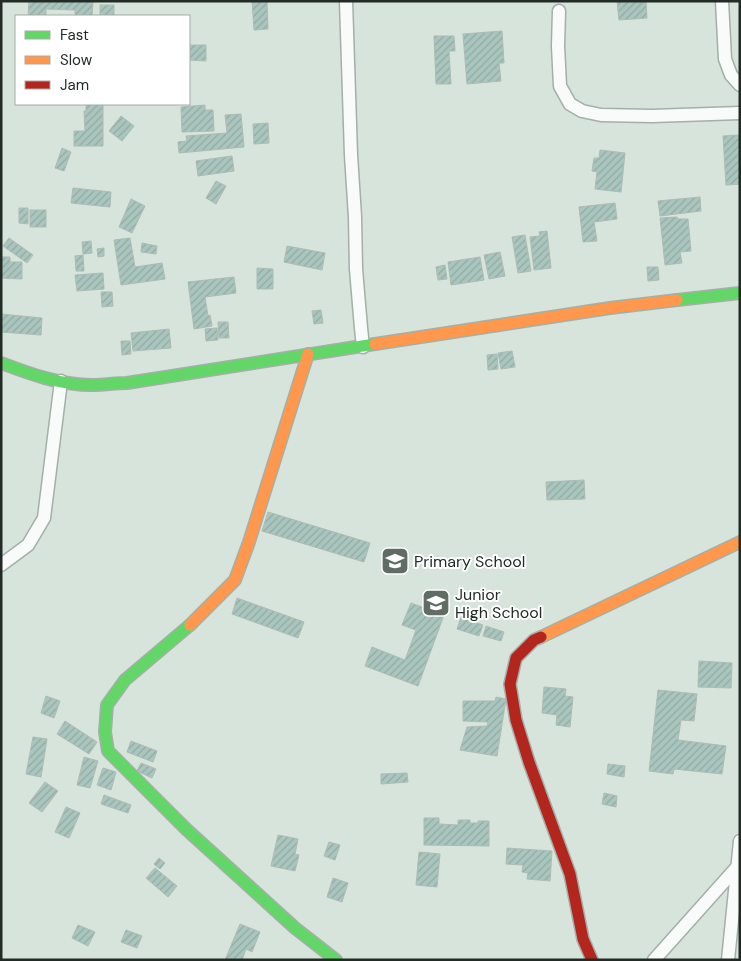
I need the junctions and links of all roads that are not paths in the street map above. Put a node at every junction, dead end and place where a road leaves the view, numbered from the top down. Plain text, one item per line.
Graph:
1 (346, 1) edge
2 (722, 1) edge
3 (559, 12) dead end
4 (740, 85) edge
5 (740, 113) edge
6 (740, 293) edge
7 (363, 347) junction
8 (308, 354) junction
9 (1, 363) edge
10 (61, 381) junction
11 (740, 542) edge
12 (1, 565) edge
13 (740, 840) edge
14 (738, 866) junction
15 (336, 960) edge
16 (592, 960) edge
17 (654, 960) edge
18 (728, 960) edge

1 - 7 street
2 - 4 street
3 - 5 street
6 - 7 street
7 - 8 street
8 - 10 street
8 - 15 street
9 - 10 street
10 - 12 street
11 - 16 street
13 - 14 street
14 - 17 street
14 - 18 street

